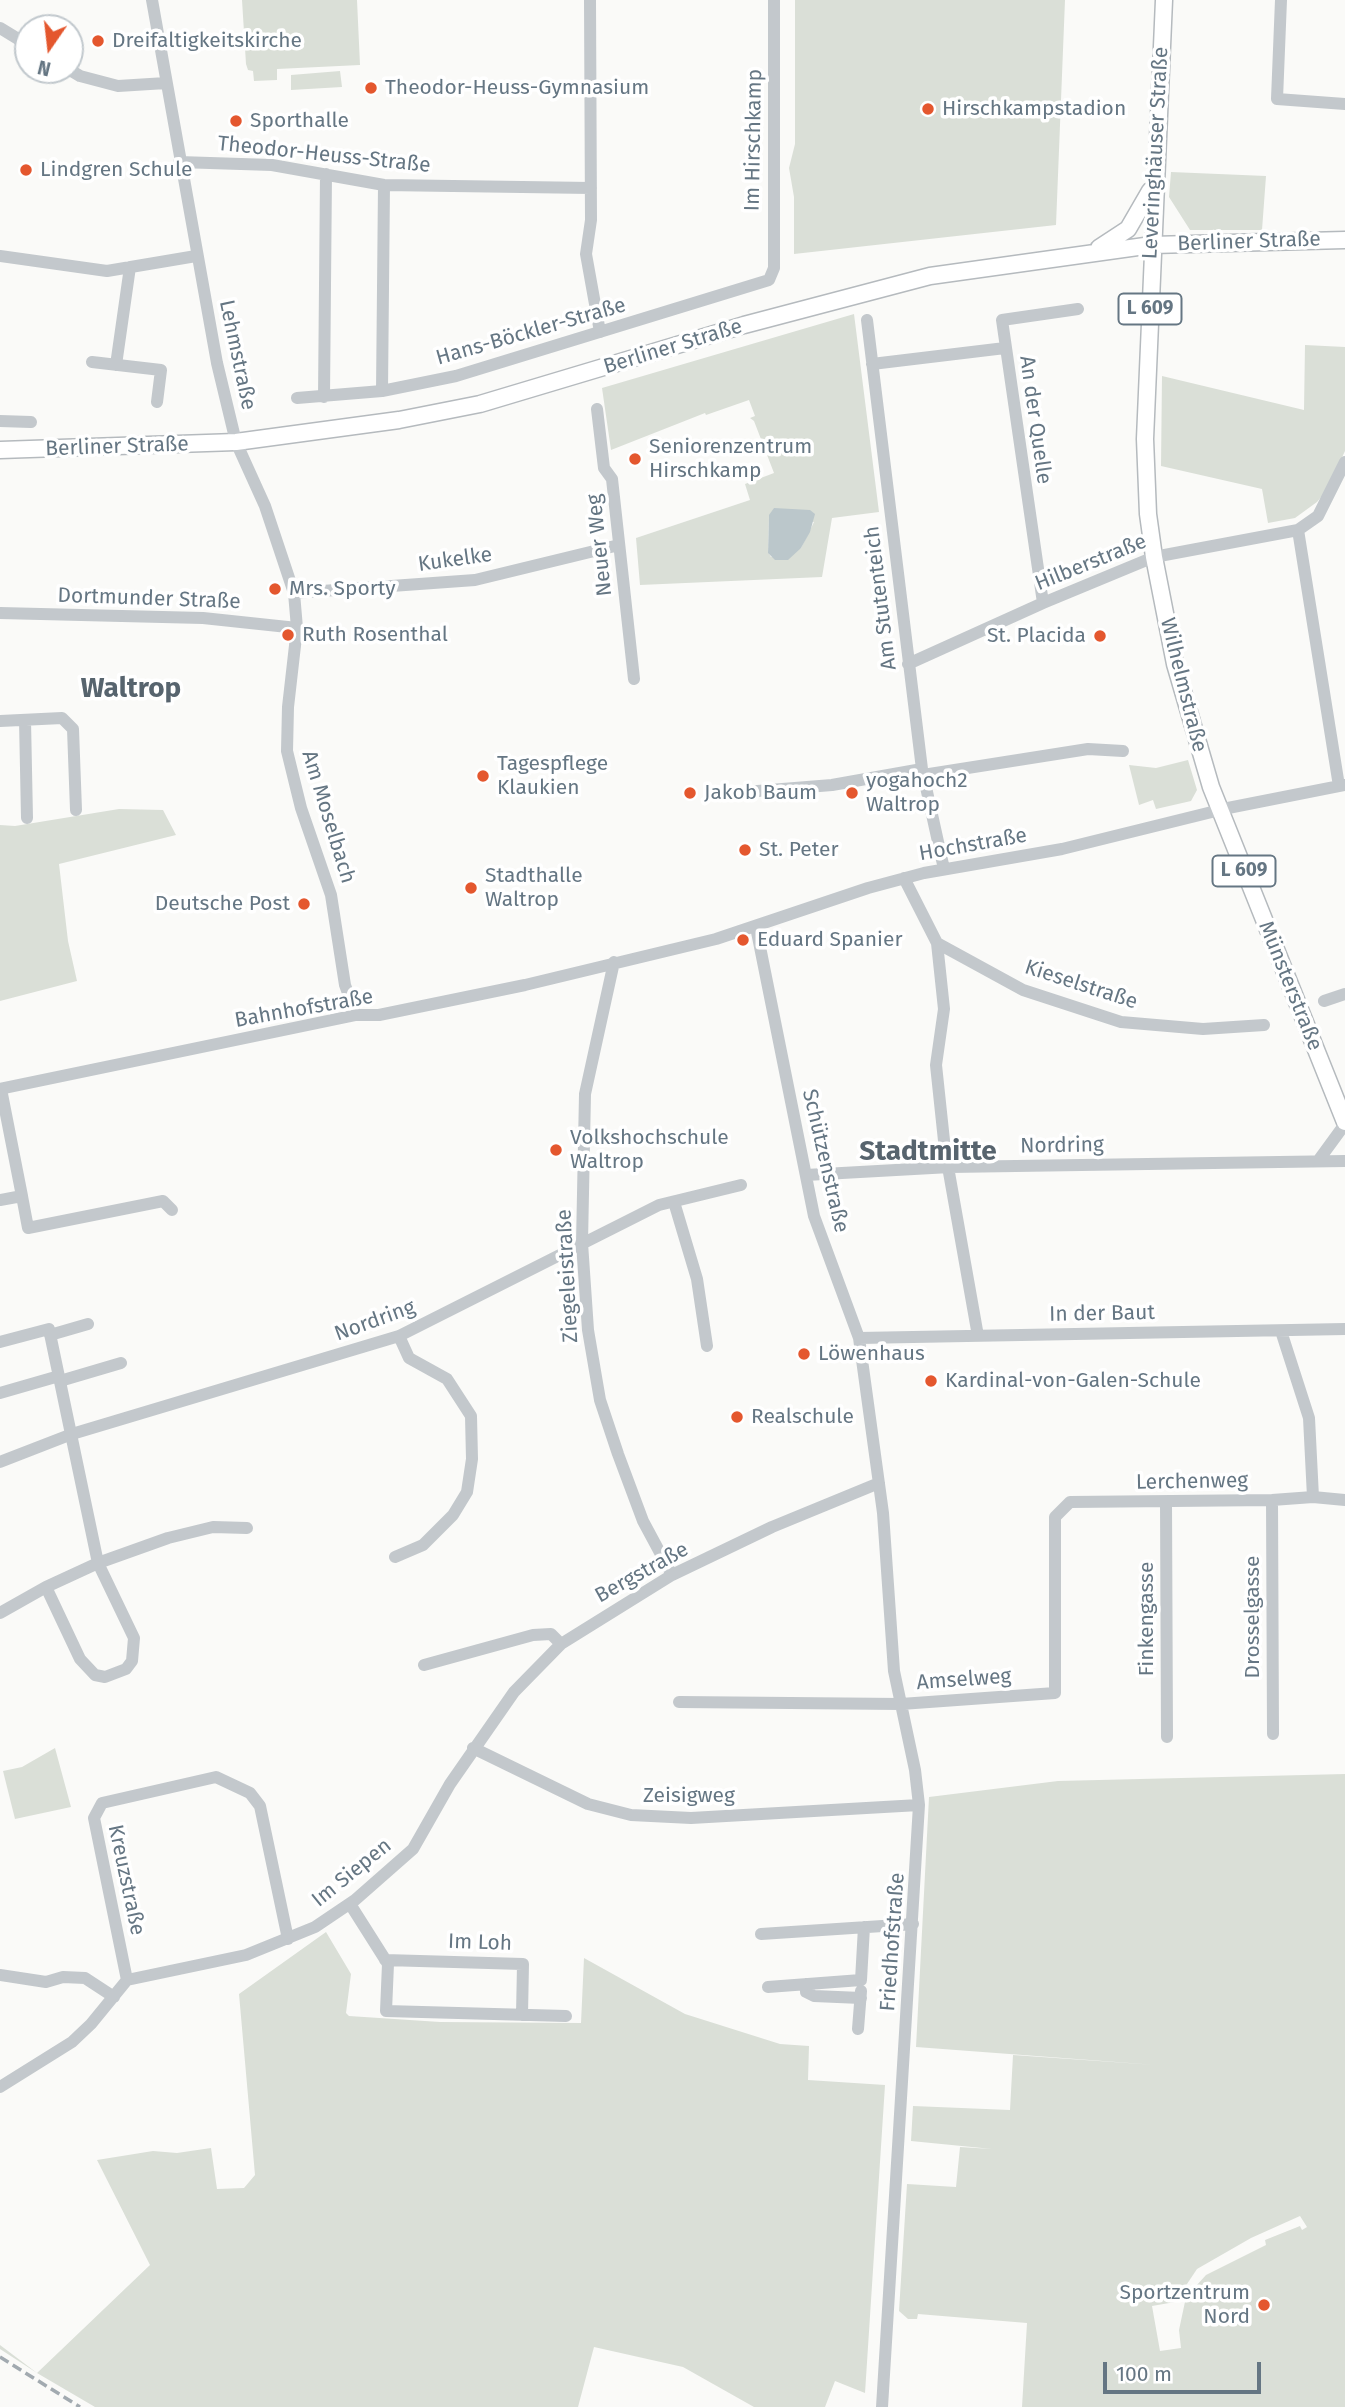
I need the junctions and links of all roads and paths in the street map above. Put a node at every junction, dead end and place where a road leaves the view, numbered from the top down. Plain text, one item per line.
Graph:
1 (152, 0) edge
2 (590, 0) edge
3 (774, 0) edge
4 (1164, 0) edge
5 (1281, 0) edge
6 (84, 77) edge
7 (166, 83) junction
8 (1345, 104) edge
9 (179, 162) junction
10 (326, 174) junction
11 (1154, 183) junction
12 (384, 185) junction
13 (591, 188) junction
14 (1345, 240) edge
15 (1152, 245) junction
16 (1087, 253) junction
17 (0, 256) edge
18 (196, 256) junction
19 (130, 267) junction
20 (769, 280) joint
21 (1079, 309) dead end
22 (867, 320) dead end
23 (600, 332) junction
24 (1005, 348) junction
25 (92, 362) dead end
26 (116, 365) junction
27 (872, 365) junction
28 (382, 391) junction
29 (324, 397) junction
30 (297, 398) dead end
31 (157, 402) dead end
32 (597, 409) dead end
33 (0, 421) edge
34 (31, 422) dead end
35 (236, 442) junction
36 (0, 450) edge
37 (1345, 462) edge
38 (1298, 530) junction
39 (619, 545) junction
40 (1154, 557) junction
41 (294, 593) junction
42 (1043, 603) junction
43 (0, 613) edge
44 (297, 628) junction
45 (908, 664) junction
46 (634, 679) dead end
47 (25, 720) junction
48 (0, 721) edge
49 (1123, 751) dead end
50 (923, 772) junction
51 (1342, 785) edge
52 (745, 792) dead end
53 (76, 810) dead end
54 (1220, 810) junction
55 (27, 818) dead end
56 (944, 869) junction
57 (904, 878) junction
58 (756, 927) junction
59 (937, 943) junction
60 (614, 962) junction
61 (1345, 994) edge
62 (1324, 1001) dead end
63 (356, 1015) junction
64 (1264, 1025) dead end
65 (1, 1089) edge
66 (1345, 1123) edge
67 (1318, 1161) junction
68 (1345, 1161) edge
69 (950, 1167) junction
70 (806, 1175) junction
71 (741, 1185) dead end
72 (22, 1196) junction
73 (0, 1200) edge
74 (674, 1202) junction
75 (172, 1210) dead end
76 (582, 1243) junction
77 (88, 1325) dead end
78 (1345, 1329) edge
79 (1281, 1331) junction
80 (50, 1335) junction
81 (399, 1336) junction
82 (978, 1336) junction
83 (859, 1338) junction
84 (0, 1342) edge
85 (707, 1346) dead end
86 (121, 1363) dead end
87 (60, 1378) junction
88 (0, 1393) edge
89 (72, 1434) junction
90 (0, 1462) edge
91 (879, 1483) junction
92 (1314, 1497) junction
93 (1272, 1500) junction
94 (1345, 1500) edge
95 (1070, 1502) joint
96 (1166, 1502) junction
97 (247, 1528) dead end
98 (395, 1557) dead end
99 (98, 1563) junction
100 (672, 1575) junction
101 (46, 1587) junction
102 (0, 1613) edge
103 (561, 1644) junction
104 (424, 1665) dead end
105 (680, 1702) dead end
106 (901, 1704) junction
107 (1273, 1734) dead end
108 (1167, 1737) dead end
109 (473, 1748) junction
110 (919, 1805) junction
111 (350, 1904) junction
112 (913, 1924) junction
113 (864, 1927) junction
114 (761, 1934) dead end
115 (288, 1939) junction
116 (385, 1960) junction
117 (0, 1975) edge
118 (127, 1980) junction
119 (861, 1980) junction
120 (806, 1984) junction
121 (768, 1987) dead end
122 (114, 1997) junction
123 (861, 1998) junction
124 (522, 2015) junction
125 (566, 2016) dead end
126 (858, 2029) dead end
127 (0, 2087) edge
128 (883, 2407) edge

1 - 7 street, Lehmstraße
2 - 13 street
3 - 20 street, Im Hirschkamp
4 - 11 main road, Leveringhäuser Straße / L 609
5 - 8 street
6 - 7 street
7 - 9 street, Lehmstraße
9 - 10 street, Theodor-Heuss-Straße
9 - 18 street, Lehmstraße
10 - 12 street, Theodor-Heuss-Straße
10 - 29 street
11 - 15 main road, Leveringhäuser Straße / L 609
11 - 16 main road
12 - 13 street, Theodor-Heuss-Straße
12 - 28 street
13 - 23 street
14 - 15 main road, Berliner Straße
15 - 16 main road, Berliner Straße
15 - 40 main road, Leveringhäuser Straße / L 609
16 - 35 main road, Berliner Straße
17 - 19 street
18 - 19 street
18 - 35 street, Lehmstraße
19 - 26 street
20 - 23 street, Hans-Böckler-Straße
21 - 24 street, An der Quelle
22 - 27 street, Am Stutenteich
23 - 28 street, Hans-Böckler-Straße
24 - 27 street
24 - 42 street, An der Quelle
25 - 26 street
26 - 31 street
27 - 45 street, Am Stutenteich
28 - 29 street, Hans-Böckler-Straße
29 - 30 street, Hans-Böckler-Straße
32 - 39 street, Neuer Weg
33 - 34 street
35 - 36 main road, Berliner Straße
35 - 41 street, Lehmstraße
37 - 38 street
38 - 40 street, Hilberstraße
38 - 51 street
39 - 41 street, Kukelke
39 - 46 street, Neuer Weg
40 - 42 street, Hilberstraße
40 - 54 main road, Wilhelmstraße / L 609
41 - 44 street, Lehmstraße
42 - 45 street, Hilberstraße
43 - 44 street, Dortmunder Straße
44 - 63 street, Am Moselbach
45 - 50 street, Am Stutenteich
47 - 48 street
47 - 53 street
47 - 55 street
49 - 50 street
50 - 52 street
50 - 56 street, Am Stutenteich
51 - 54 street, Hochstraße
54 - 56 street, Hochstraße
54 - 66 main road, Münsterstraße / L 609
56 - 57 street, Hochstraße
57 - 58 street, Hochstraße
57 - 59 street
58 - 60 street, Hochstraße
58 - 70 street, Schützenstraße
59 - 64 street, Kieselstraße
59 - 69 street
60 - 63 street, Bahnhofstraße
60 - 76 street, Ziegeleistraße
61 - 62 street
63 - 65 street, Bahnhofstraße
65 - 72 street
66 - 67 street
67 - 68 street, Nordring
67 - 69 street, Nordring
69 - 70 street, Nordring
69 - 82 street
70 - 83 street, Schützenstraße
71 - 74 street, Nordring
72 - 73 street
72 - 75 street
74 - 76 street, Nordring
74 - 85 street
76 - 81 street, Nordring
76 - 100 street, Ziegeleistraße
77 - 80 street
78 - 79 street, In der Baut
79 - 82 street, In der Baut
79 - 92 street
80 - 84 street
80 - 87 street
81 - 89 street, Nordring
81 - 98 street
82 - 83 street, In der Baut
83 - 91 street, Schützenstraße
86 - 87 street
87 - 88 street
87 - 89 street
89 - 90 street, Nordring
89 - 99 street
91 - 100 street, Bergstraße
91 - 106 street, Friedhofstraße
92 - 93 street, Lerchenweg
92 - 94 street, Lerchenweg
93 - 96 street, Lerchenweg
93 - 107 street, Drosselgasse
95 - 96 street, Lerchenweg
95 - 106 street, Amselweg
96 - 108 street, Finkengasse
97 - 99 street
99 - 101 street
99 - 101 street
100 - 103 street, Bergstraße
101 - 102 street
103 - 104 street
103 - 109 street, Im Siepen
105 - 106 street, Amselweg
106 - 110 street, Friedhofstraße
109 - 110 street, Zeisigweg
109 - 111 street, Im Siepen
110 - 112 street, Friedhofstraße
111 - 115 street, Im Siepen
111 - 116 street
112 - 113 street
112 - 128 street, Friedhofstraße
113 - 114 street
113 - 119 street
115 - 118 street, Im Siepen
115 - 118 street, Kreuzstraße
116 - 124 street
116 - 124 street, Im Loh
117 - 122 street
118 - 122 street
119 - 120 street
119 - 123 street
120 - 121 street
120 - 123 street
122 - 127 street
123 - 126 street
124 - 125 street

